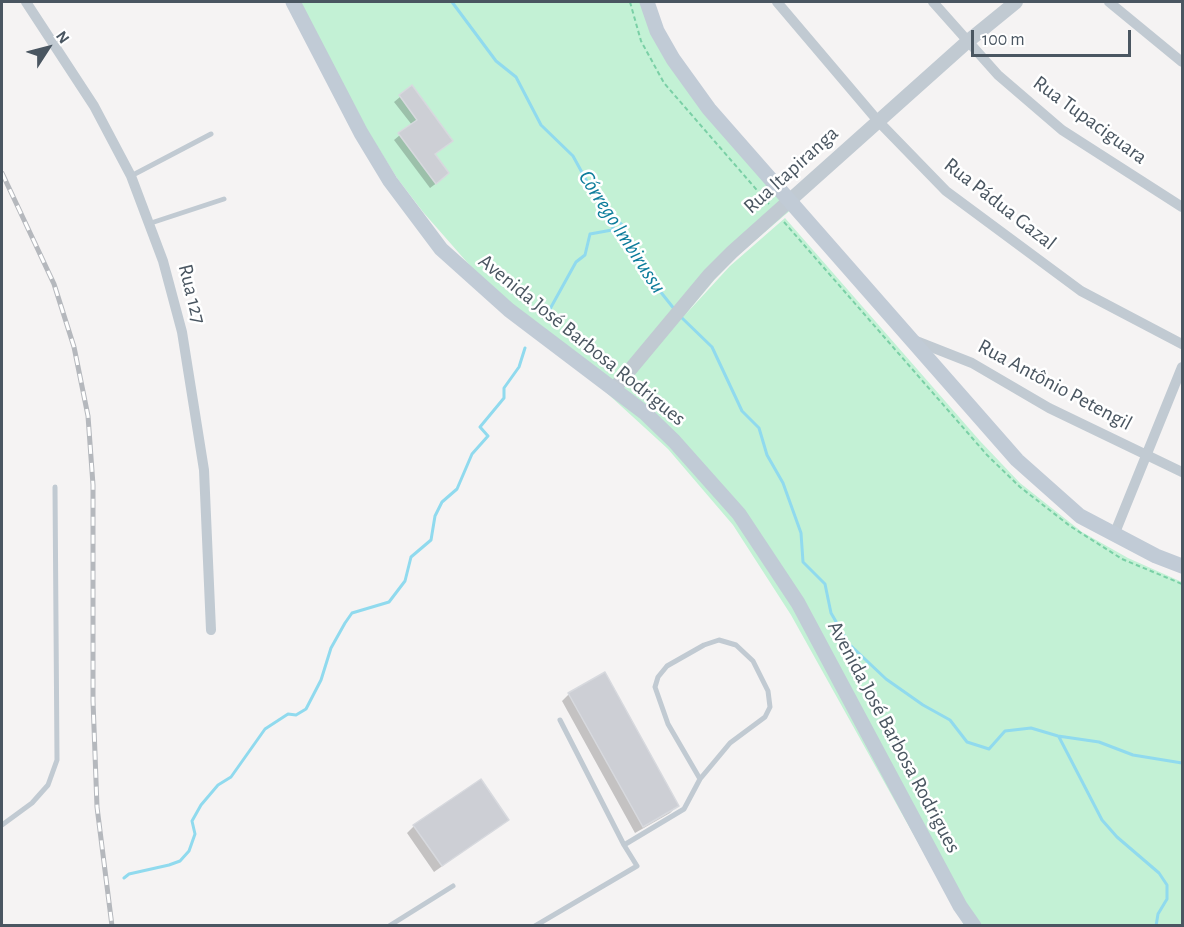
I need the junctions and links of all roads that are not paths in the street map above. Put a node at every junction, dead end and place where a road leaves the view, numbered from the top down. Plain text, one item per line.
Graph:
1 (26, 2) edge
2 (293, 2) edge
3 (647, 2) edge
4 (777, 2) edge
5 (933, 2) edge
6 (1016, 2) edge
7 (1109, 2) edge
8 (967, 42) junction
9 (1182, 62) edge
10 (878, 121) junction
11 (211, 134) dead end
12 (131, 176) junction
13 (224, 199) dead end
14 (788, 201) junction
15 (1182, 207) edge
16 (151, 223) junction
17 (907, 337) junction
18 (1182, 344) edge
19 (1182, 368) edge
20 (614, 389) junction
21 (1145, 454) junction
22 (1182, 472) edge
23 (55, 487) dead end
24 (1114, 535) junction
25 (1182, 566) edge
26 (211, 630) dead end
27 (560, 720) dead end
28 (700, 779) junction
29 (2, 825) edge
30 (624, 845) junction
31 (453, 886) dead end
32 (389, 926) edge
33 (535, 926) edge
34 (974, 926) edge

1 - 12 street, Rua 127
2 - 20 main road, Avenida José Barbosa Rodrigues
3 - 14 main road
4 - 10 street, Rua Pádua Gazal
5 - 8 street, Rua Tupaciguara
6 - 8 street, Rua Itapiranga
7 - 9 street
8 - 10 street, Rua Itapiranga
8 - 15 street, Rua Tupaciguara
10 - 14 street, Rua Itapiranga
10 - 18 street, Rua Pádua Gazal
11 - 12 lane
12 - 16 street, Rua 127
13 - 16 lane
14 - 17 main road
14 - 20 street, Rua Itapiranga
16 - 26 street, Rua 127
17 - 21 street, Rua Antônio Petengil
17 - 24 main road
19 - 21 street
20 - 34 main road, Avenida José Barbosa Rodrigues
21 - 22 street, Rua Antônio Petengil
21 - 24 street
23 - 29 lane
24 - 25 main road
27 - 30 lane
28 - 28 lane
28 - 30 lane
30 - 33 lane
31 - 32 lane

